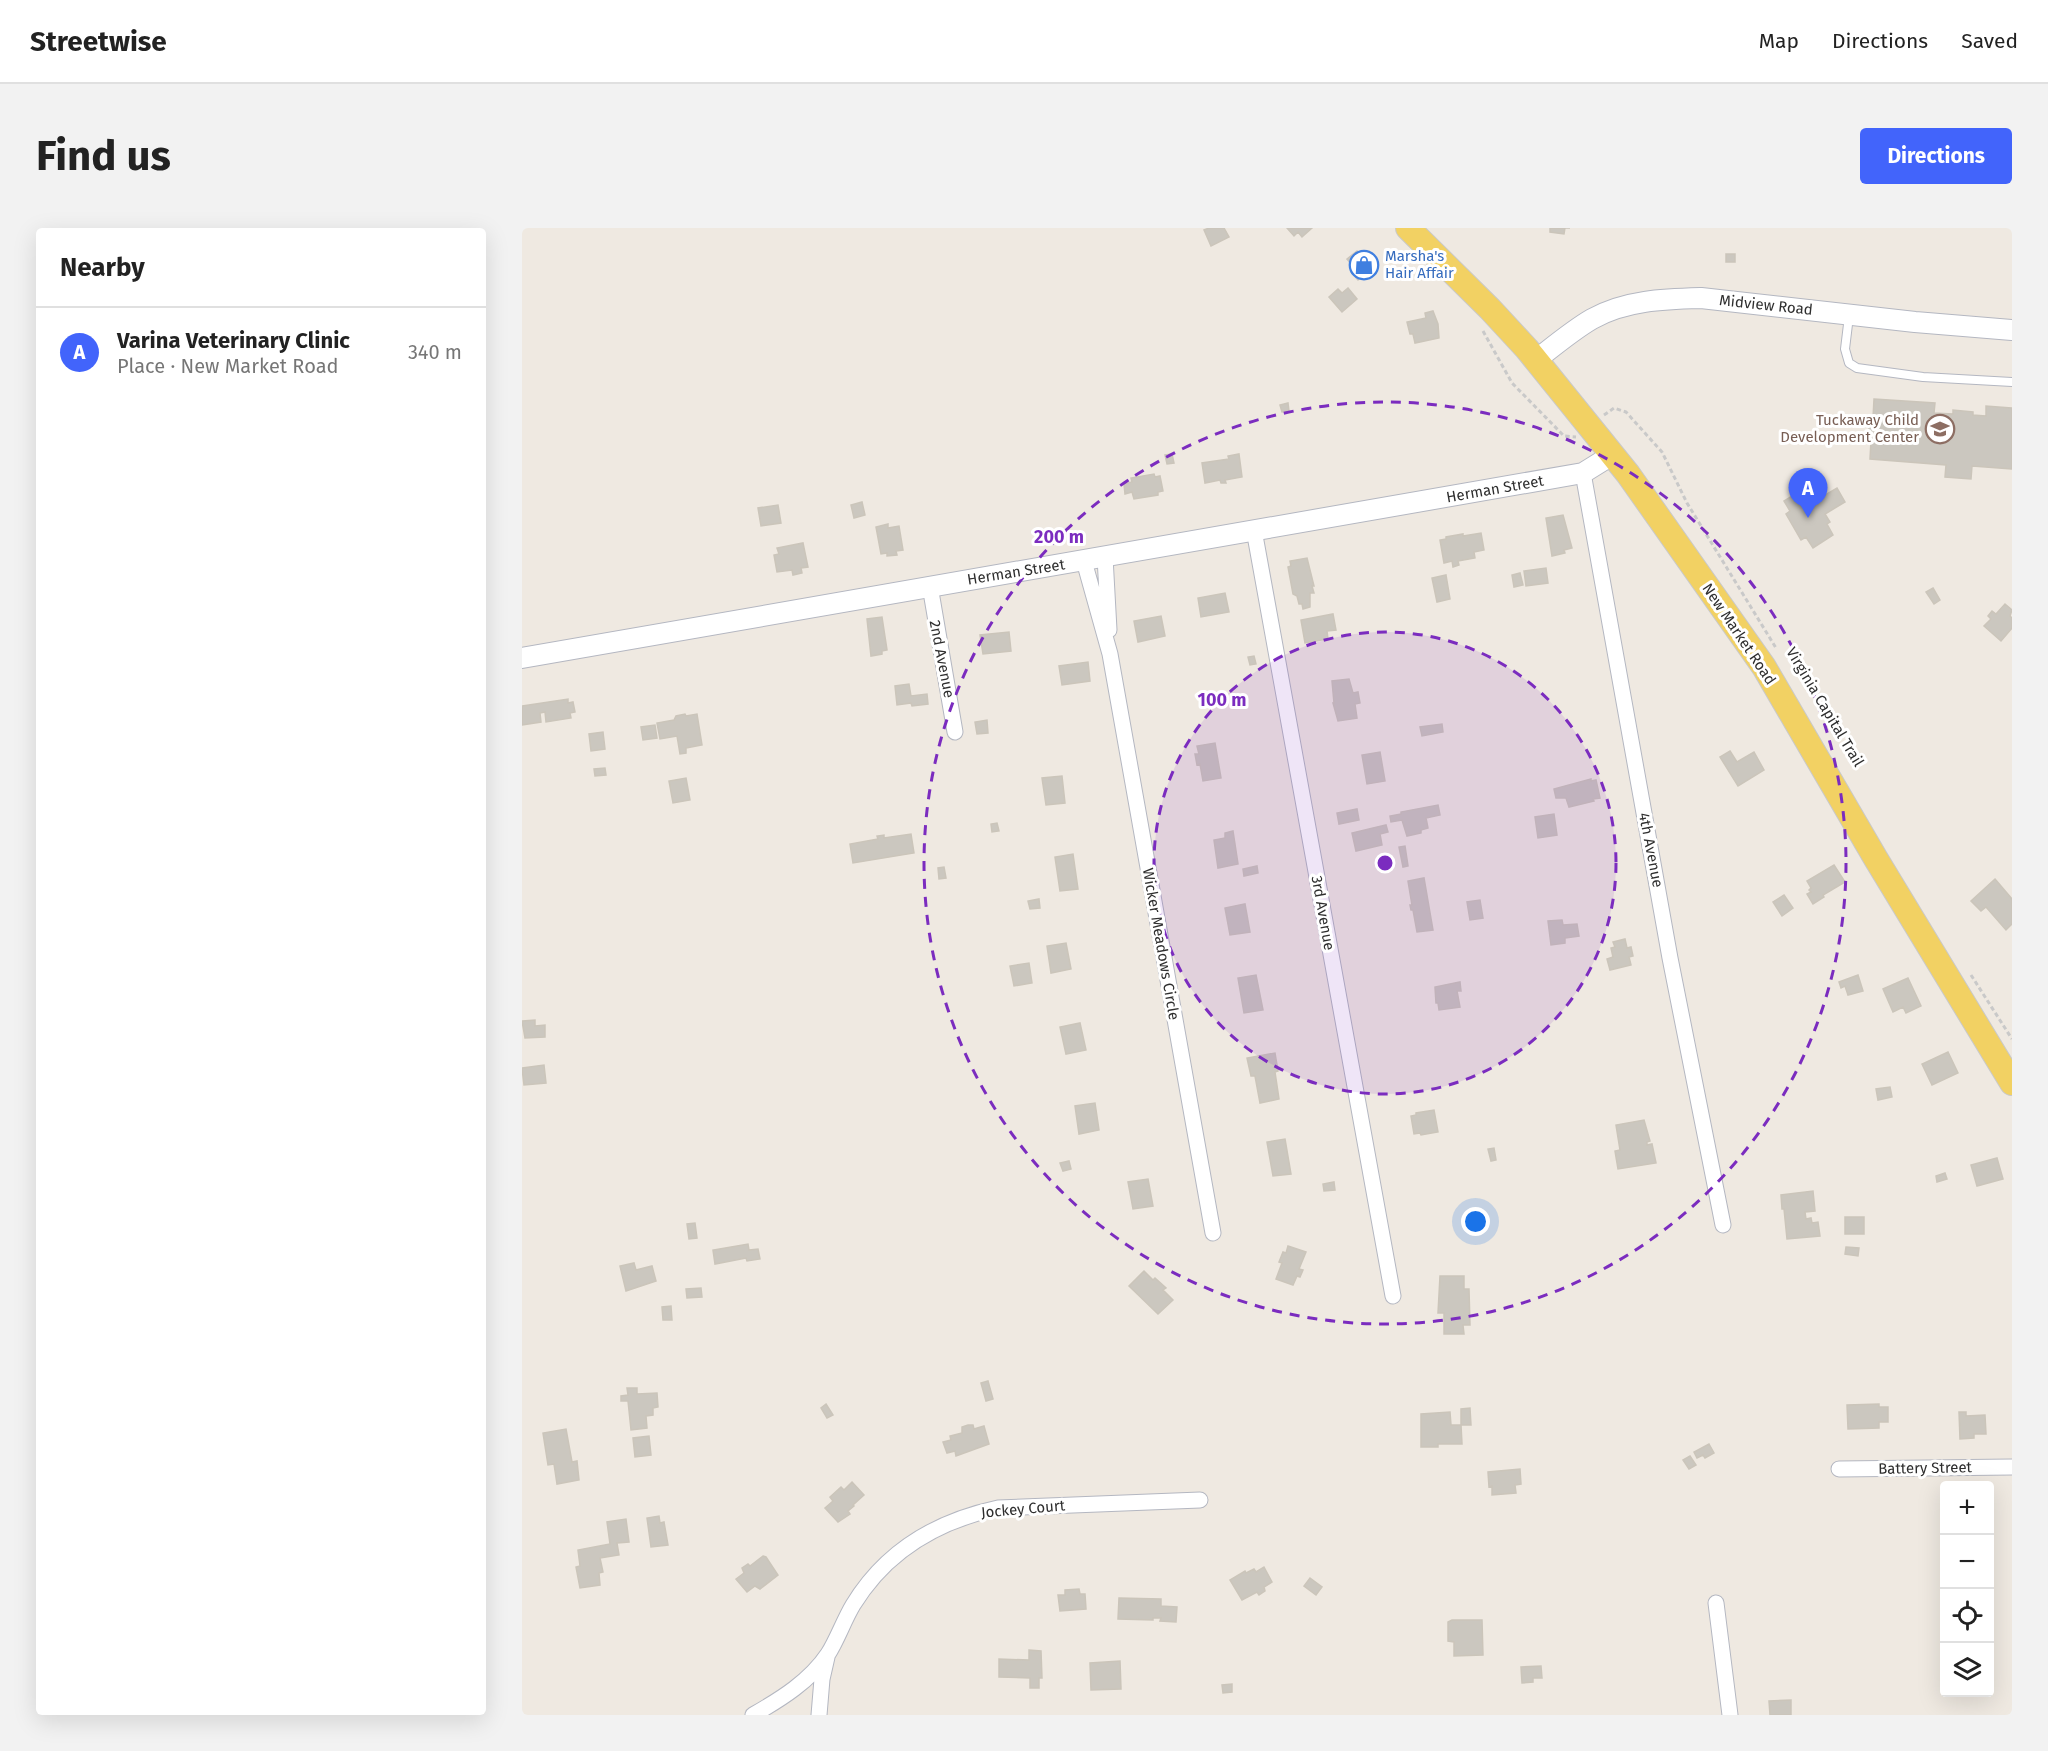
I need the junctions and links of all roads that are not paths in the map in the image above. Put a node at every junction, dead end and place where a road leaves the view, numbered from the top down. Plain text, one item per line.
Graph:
1 (1408, 228) edge
2 (1849, 315) junction
3 (2012, 330) edge
4 (1536, 360) junction
5 (2012, 382) edge
6 (1612, 455) junction
7 (1582, 473) junction
8 (1254, 530) junction
9 (1105, 557) junction
10 (1084, 561) junction
11 (930, 586) junction
12 (1110, 654) junction
13 (522, 657) edge
14 (955, 732) dead end
15 (2012, 1083) edge
16 (1723, 1225) dead end
17 (1213, 1233) dead end
18 (1393, 1296) dead end
19 (2012, 1467) edge
20 (1839, 1469) dead end
21 (1200, 1500) dead end
22 (1716, 1602) dead end
23 (828, 1654) junction
24 (753, 1715) edge
25 (819, 1715) edge
26 (1730, 1715) edge

1 - 4 main road, New Market Road
2 - 3 street, Midview Road
2 - 4 street, Midview Road
2 - 5 lane
4 - 6 main road, New Market Road
6 - 7 street, Herman Street
6 - 15 main road, New Market Road
7 - 8 street, Herman Street
7 - 16 street, 4th Avenue
8 - 9 street, Herman Street
8 - 18 street, 3rd Avenue
9 - 10 street, Herman Street
9 - 12 street, Wicker Meadows Circle
10 - 11 street, Herman Street
10 - 12 street, Wicker Meadows Circle
11 - 13 street, Herman Street
11 - 14 street, 2nd Avenue
12 - 17 street, Wicker Meadows Circle
19 - 20 street, Battery Street
21 - 23 street, Jockey Court
22 - 26 street
23 - 24 street, Jockey Court
23 - 25 street

